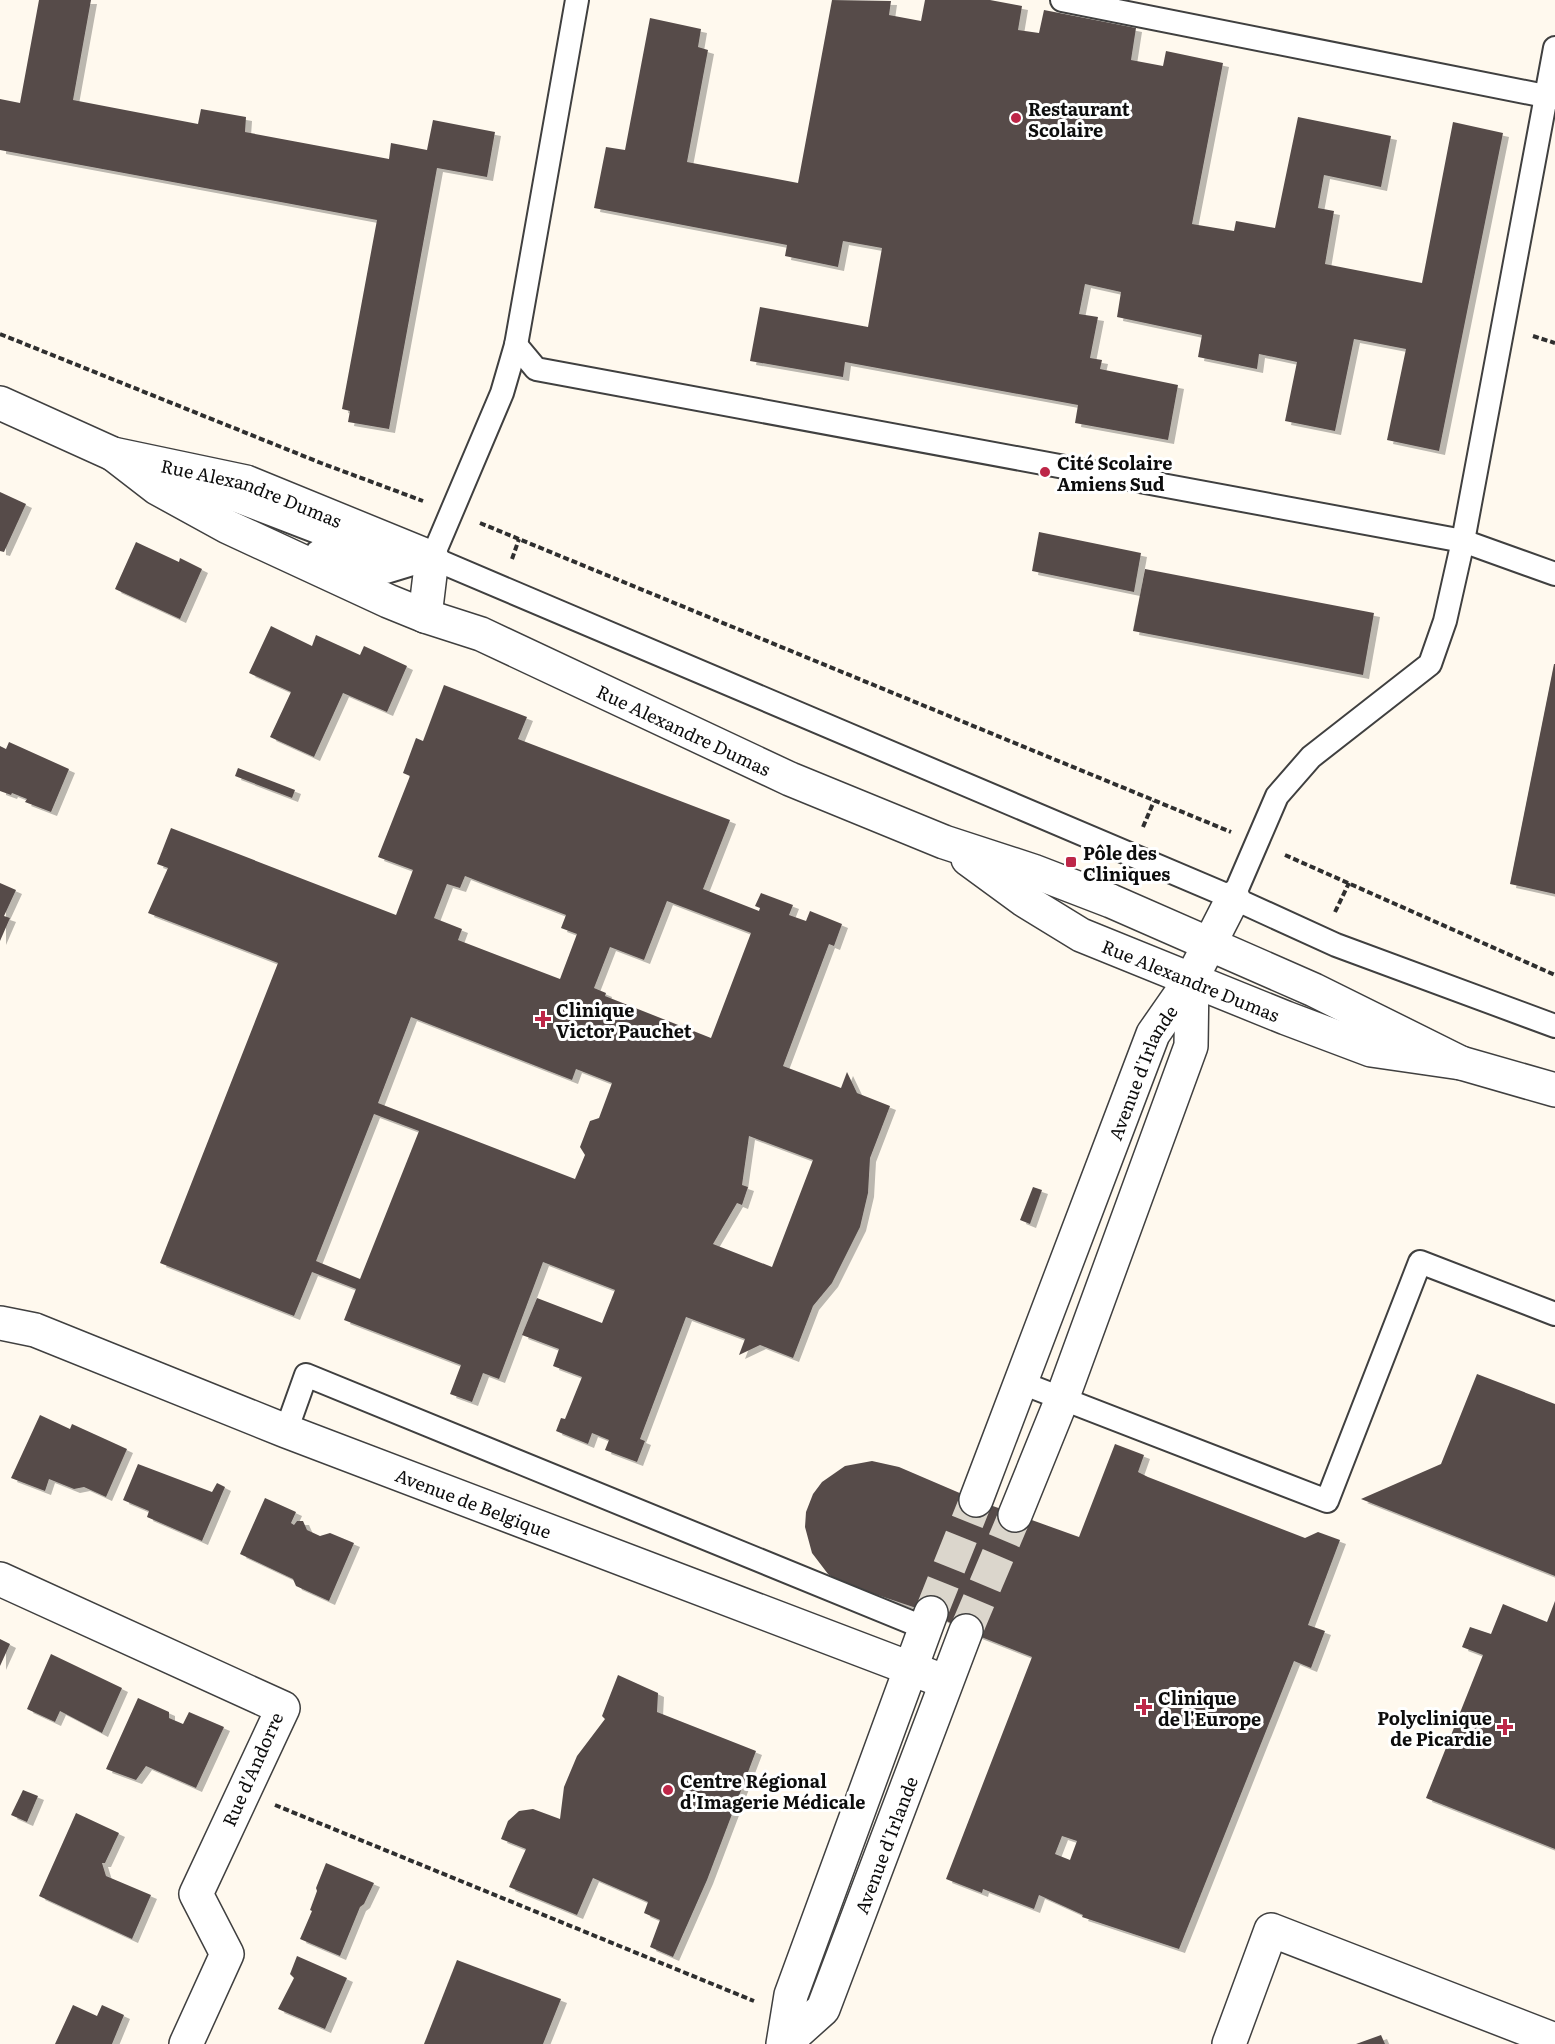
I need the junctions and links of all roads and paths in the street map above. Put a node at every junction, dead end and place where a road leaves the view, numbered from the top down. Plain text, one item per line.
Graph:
1 (577, 0) edge
2 (1062, 0) edge
3 (1555, 48) edge
4 (1551, 96) edge
5 (0, 334) edge
6 (516, 345) junction
7 (0, 403) edge
8 (113, 454) junction
9 (453, 512) junction
10 (1463, 541) junction
11 (270, 546) junction
12 (432, 558) junction
13 (1555, 574) edge
14 (425, 616) junction
15 (944, 842) junction
16 (1256, 842) junction
17 (1233, 898) junction
18 (1209, 945) junction
19 (1555, 975) edge
20 (1192, 978) junction
21 (1555, 1026) edge
22 (1461, 1063) junction
23 (1555, 1090) edge
24 (1555, 1314) edge
25 (0, 1323) edge
26 (1022, 1383) junction
27 (1062, 1399) junction
28 (286, 1431) junction
29 (976, 1500) tunnel mouth
30 (1015, 1515) tunnel mouth
31 (0, 1579) edge
32 (928, 1620) joint
33 (966, 1631) tunnel mouth
34 (911, 1668) junction
35 (946, 1682) junction
36 (244, 1792) junction
37 (785, 2034) edge
38 (1555, 2040) edge
39 (186, 2044) edge
40 (1229, 2044) edge

1 - 6 lane
2 - 4 lane
3 - 4 lane
4 - 10 lane
5 - 9 path
6 - 9 lane
6 - 10 lane
7 - 8 street, Rue Alexandre Dumas
8 - 11 street, Rue Alexandre Dumas
8 - 12 street, Rue Alexandre Dumas
9 - 12 lane
9 - 16 path
10 - 13 lane
10 - 16 lane
11 - 12 lane
11 - 14 street, Rue Alexandre Dumas
12 - 14 street
12 - 17 lane
14 - 15 street, Rue Alexandre Dumas
15 - 18 street, Rue Alexandre Dumas
15 - 20 street, Rue Alexandre Dumas
16 - 17 lane
16 - 19 path
17 - 18 street
17 - 21 lane
18 - 20 street
18 - 22 street, Rue Alexandre Dumas
20 - 22 street, Rue Alexandre Dumas
20 - 26 street, Avenue d'Irlande
20 - 27 street, Avenue d'Irlande
22 - 23 street, Rue Alexandre Dumas
24 - 27 lane
25 - 28 street, Avenue de Belgique
26 - 27 lane
26 - 29 street, Avenue d'Irlande
27 - 30 street, Avenue d'Irlande
28 - 32 lane
28 - 34 street, Avenue de Belgique
31 - 36 street, Rue d'Andorre
32 - 34 street, Avenue d'Irlande
33 - 35 street, Avenue d'Irlande
34 - 35 street, Avenue de Belgique
34 - 37 street, Avenue d'Irlande
35 - 37 street, Avenue d'Irlande
36 - 37 path
36 - 39 street, Rue d'Andorre
38 - 40 street

